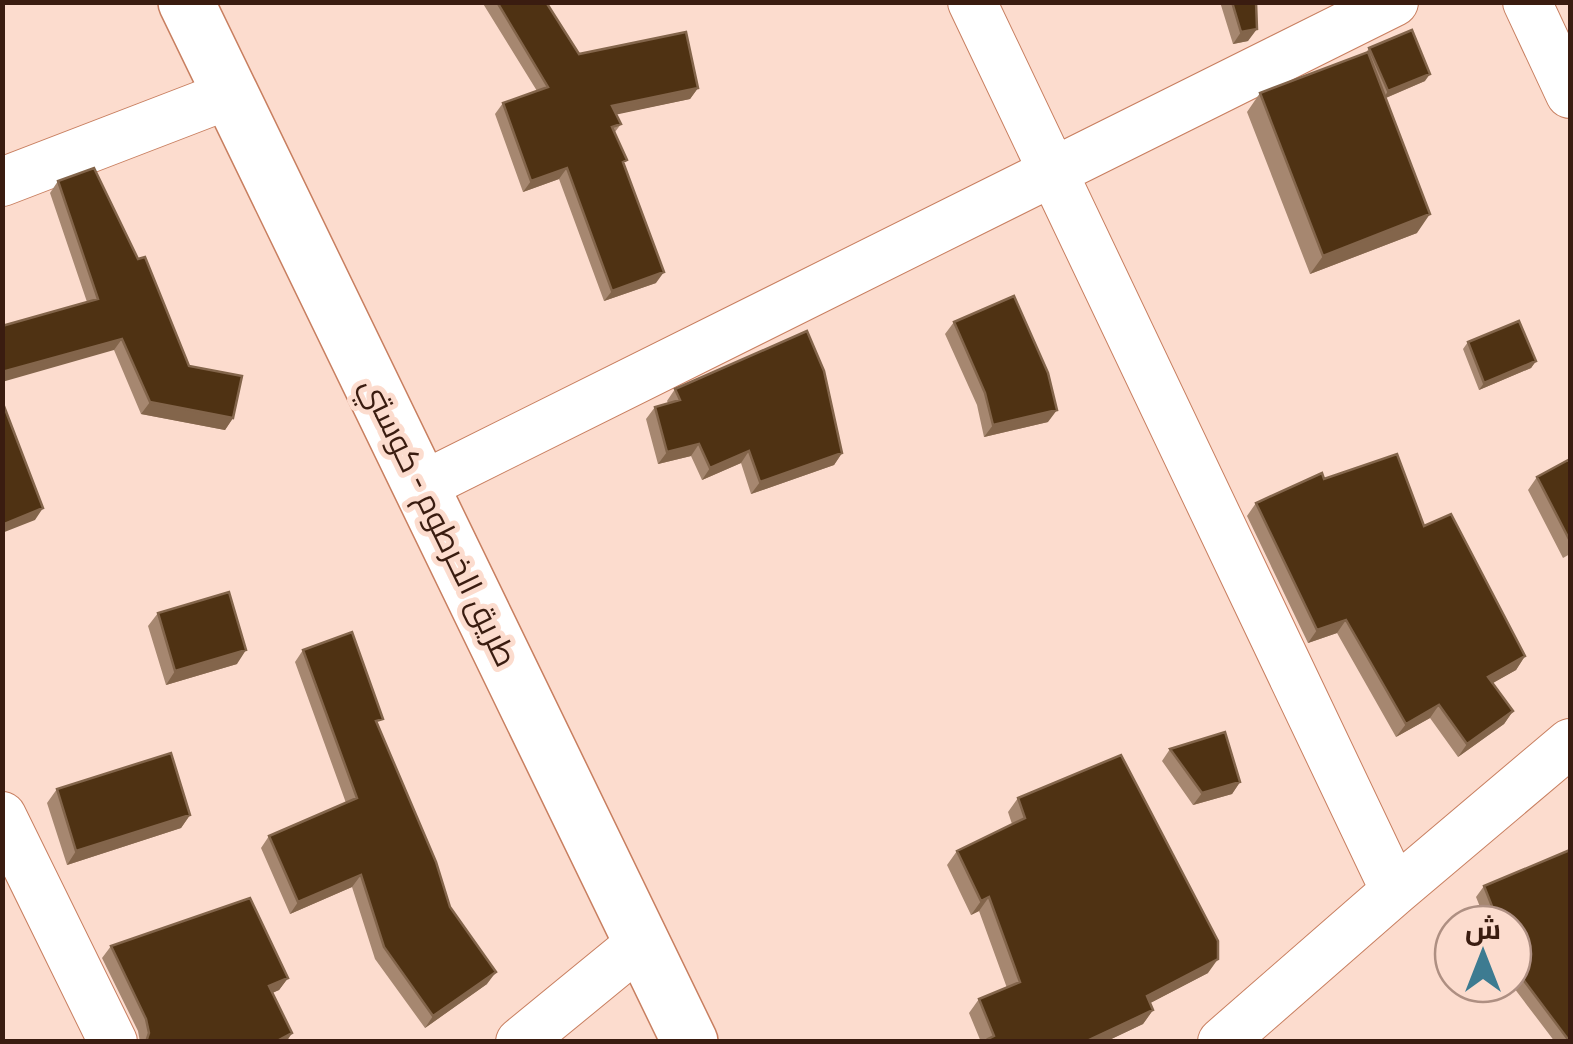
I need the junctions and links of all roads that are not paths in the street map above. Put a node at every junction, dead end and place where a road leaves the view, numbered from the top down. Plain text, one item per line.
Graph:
1 (186, 2) edge
2 (972, 2) edge
3 (1394, 2) edge
4 (1526, 2) edge
5 (231, 94) junction
6 (1570, 94) edge
7 (1050, 173) junction
8 (2, 182) edge
9 (422, 486) junction
10 (1570, 743) edge
11 (2, 816) edge
12 (1396, 891) junction
13 (642, 942) junction
14 (113, 1042) edge
15 (520, 1042) edge
16 (690, 1042) edge
17 (1222, 1042) edge

1 - 5 highway, طريق الخرطوم - كوستي
2 - 7 street
3 - 7 street
4 - 6 street
5 - 8 street
5 - 9 highway, طريق الخرطوم - كوستي
7 - 9 street
7 - 12 street
9 - 13 highway, طريق الخرطوم - كوستي
10 - 12 street
11 - 14 street
12 - 17 street
13 - 15 street
13 - 16 highway, طريق الخرطوم - كوستي

